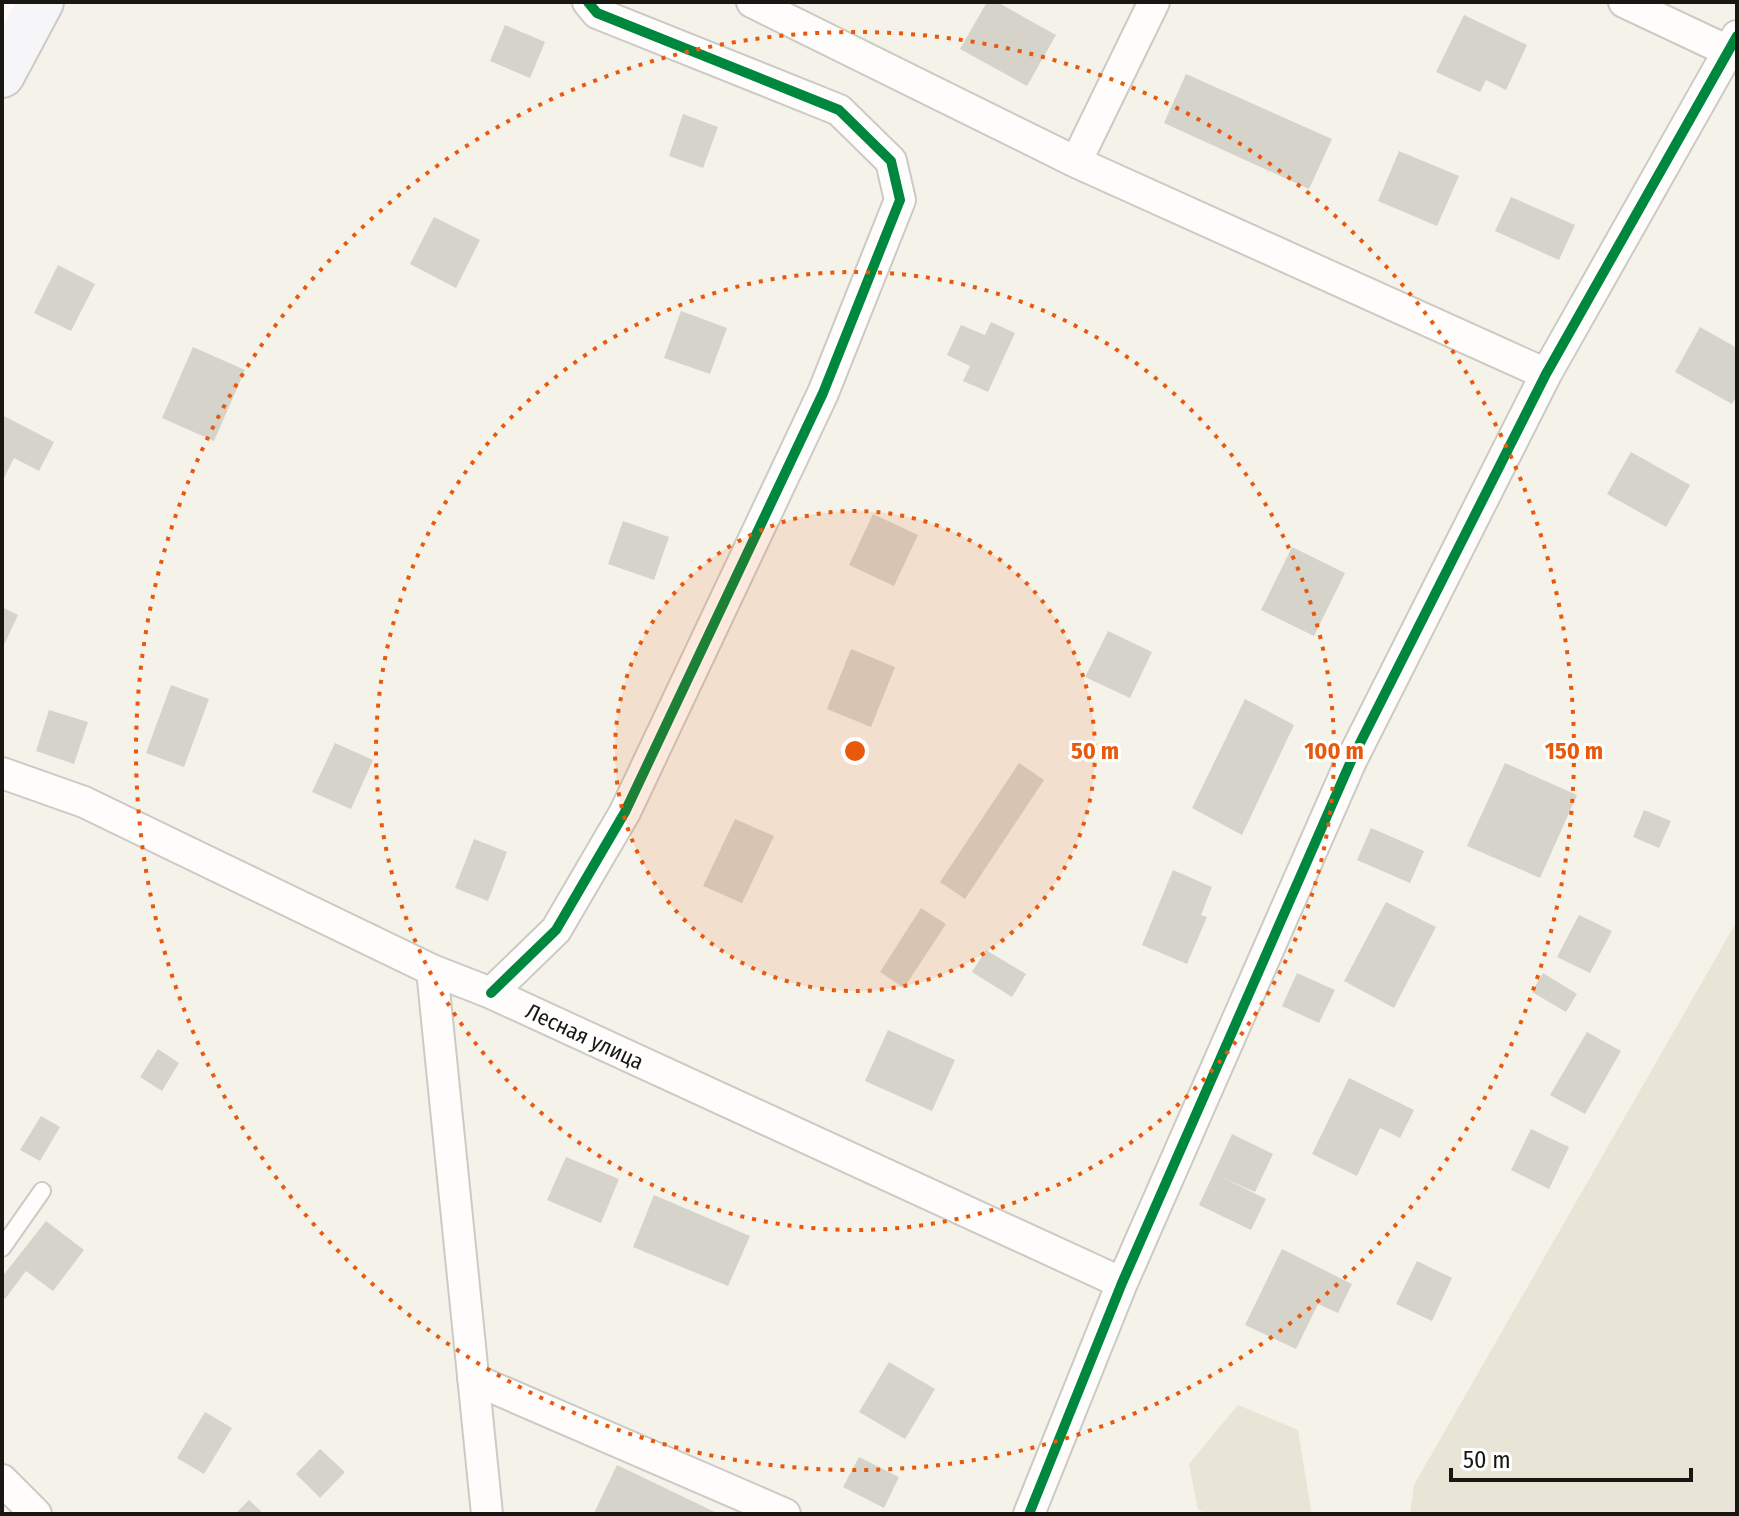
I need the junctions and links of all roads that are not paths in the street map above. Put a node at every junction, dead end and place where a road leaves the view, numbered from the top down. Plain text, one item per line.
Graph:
1 (588, 2) edge
2 (752, 2) edge
3 (1154, 2) edge
4 (1624, 2) edge
5 (24, 13) edge
6 (1733, 44) edge
7 (2, 75) edge
8 (1076, 162) junction
9 (1546, 374) junction
10 (2, 773) edge
11 (432, 970) junction
12 (491, 993) junction
13 (42, 1191) dead end
14 (2, 1248) edge
15 (1122, 1283) junction
16 (473, 1379) junction
17 (2, 1480) edge
18 (36, 1514) edge
19 (487, 1514) edge
20 (785, 1514) edge
21 (1029, 1514) edge

1 - 12 street
2 - 8 street
3 - 8 street
4 - 6 street
5 - 7 main road
6 - 9 street
8 - 9 street
9 - 15 street
10 - 11 street, Лесная улица
11 - 12 street, Лесная улица
11 - 16 street
12 - 15 street, Лесная улица
13 - 14 lane
15 - 21 street
16 - 19 street
16 - 20 street
17 - 18 street

